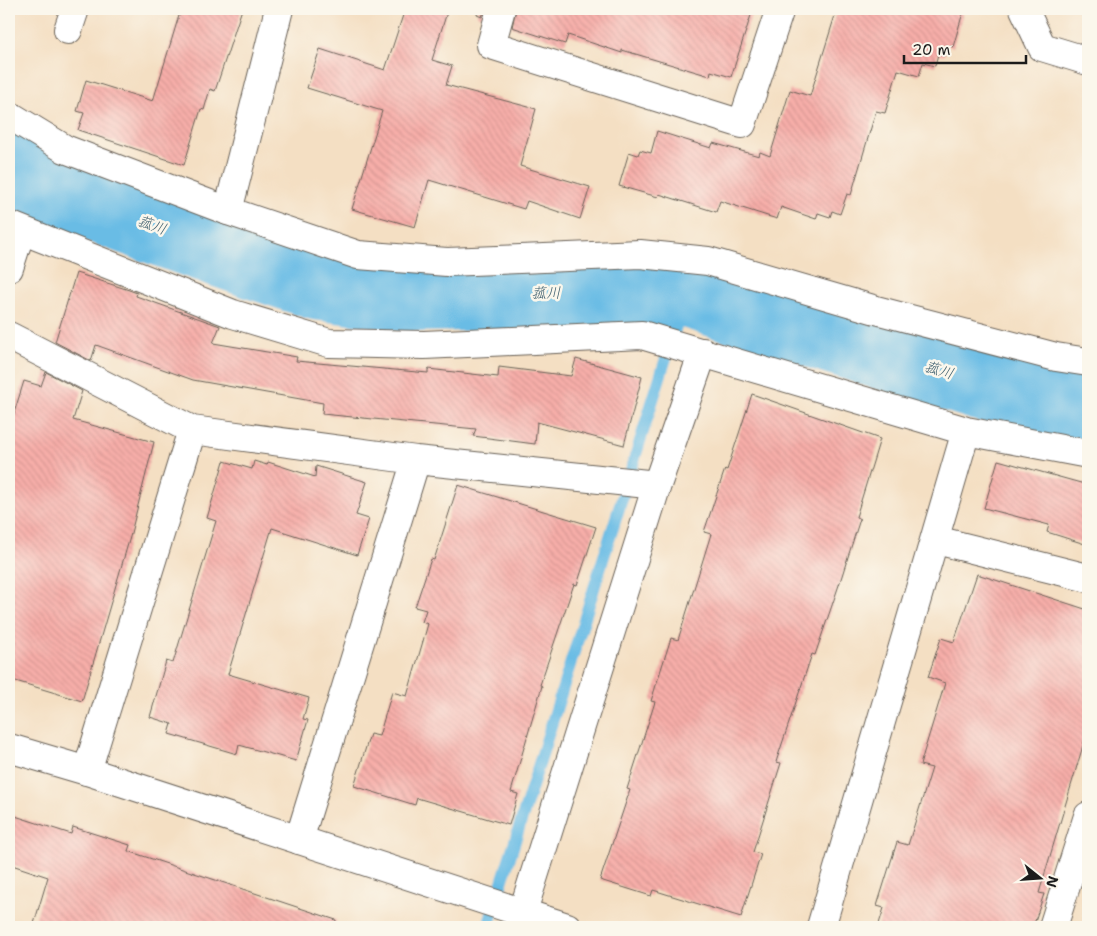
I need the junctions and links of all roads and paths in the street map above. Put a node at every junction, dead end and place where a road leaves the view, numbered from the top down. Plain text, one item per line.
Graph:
1 (279, 9) edge
2 (501, 9) edge
3 (780, 9) edge
4 (1024, 9) edge
5 (1088, 61) edge
6 (9, 115) edge
7 (228, 211) junction
8 (15, 228) edge
9 (9, 268) edge
10 (9, 336) edge
11 (702, 352) junction
12 (1088, 362) edge
13 (192, 430) junction
14 (966, 431) junction
15 (1088, 454) edge
16 (416, 460) junction
17 (657, 486) junction
18 (936, 540) junction
19 (1088, 578) edge
20 (9, 748) edge
21 (87, 771) junction
22 (1088, 816) edge
23 (299, 840) junction
24 (520, 920) edge
25 (567, 927) edge
26 (821, 927) edge
27 (1054, 927) edge

1 - 7 street
2 - 3 street
4 - 5 street
6 - 7 street
7 - 12 street
8 - 9 street
8 - 11 street
10 - 13 street
11 - 14 street
11 - 17 street
13 - 16 street
13 - 21 street
14 - 15 street
14 - 18 street
16 - 17 street
16 - 23 street
17 - 24 street
18 - 19 street
18 - 26 street
20 - 21 street
21 - 23 street
22 - 27 street
23 - 24 street
24 - 25 street

